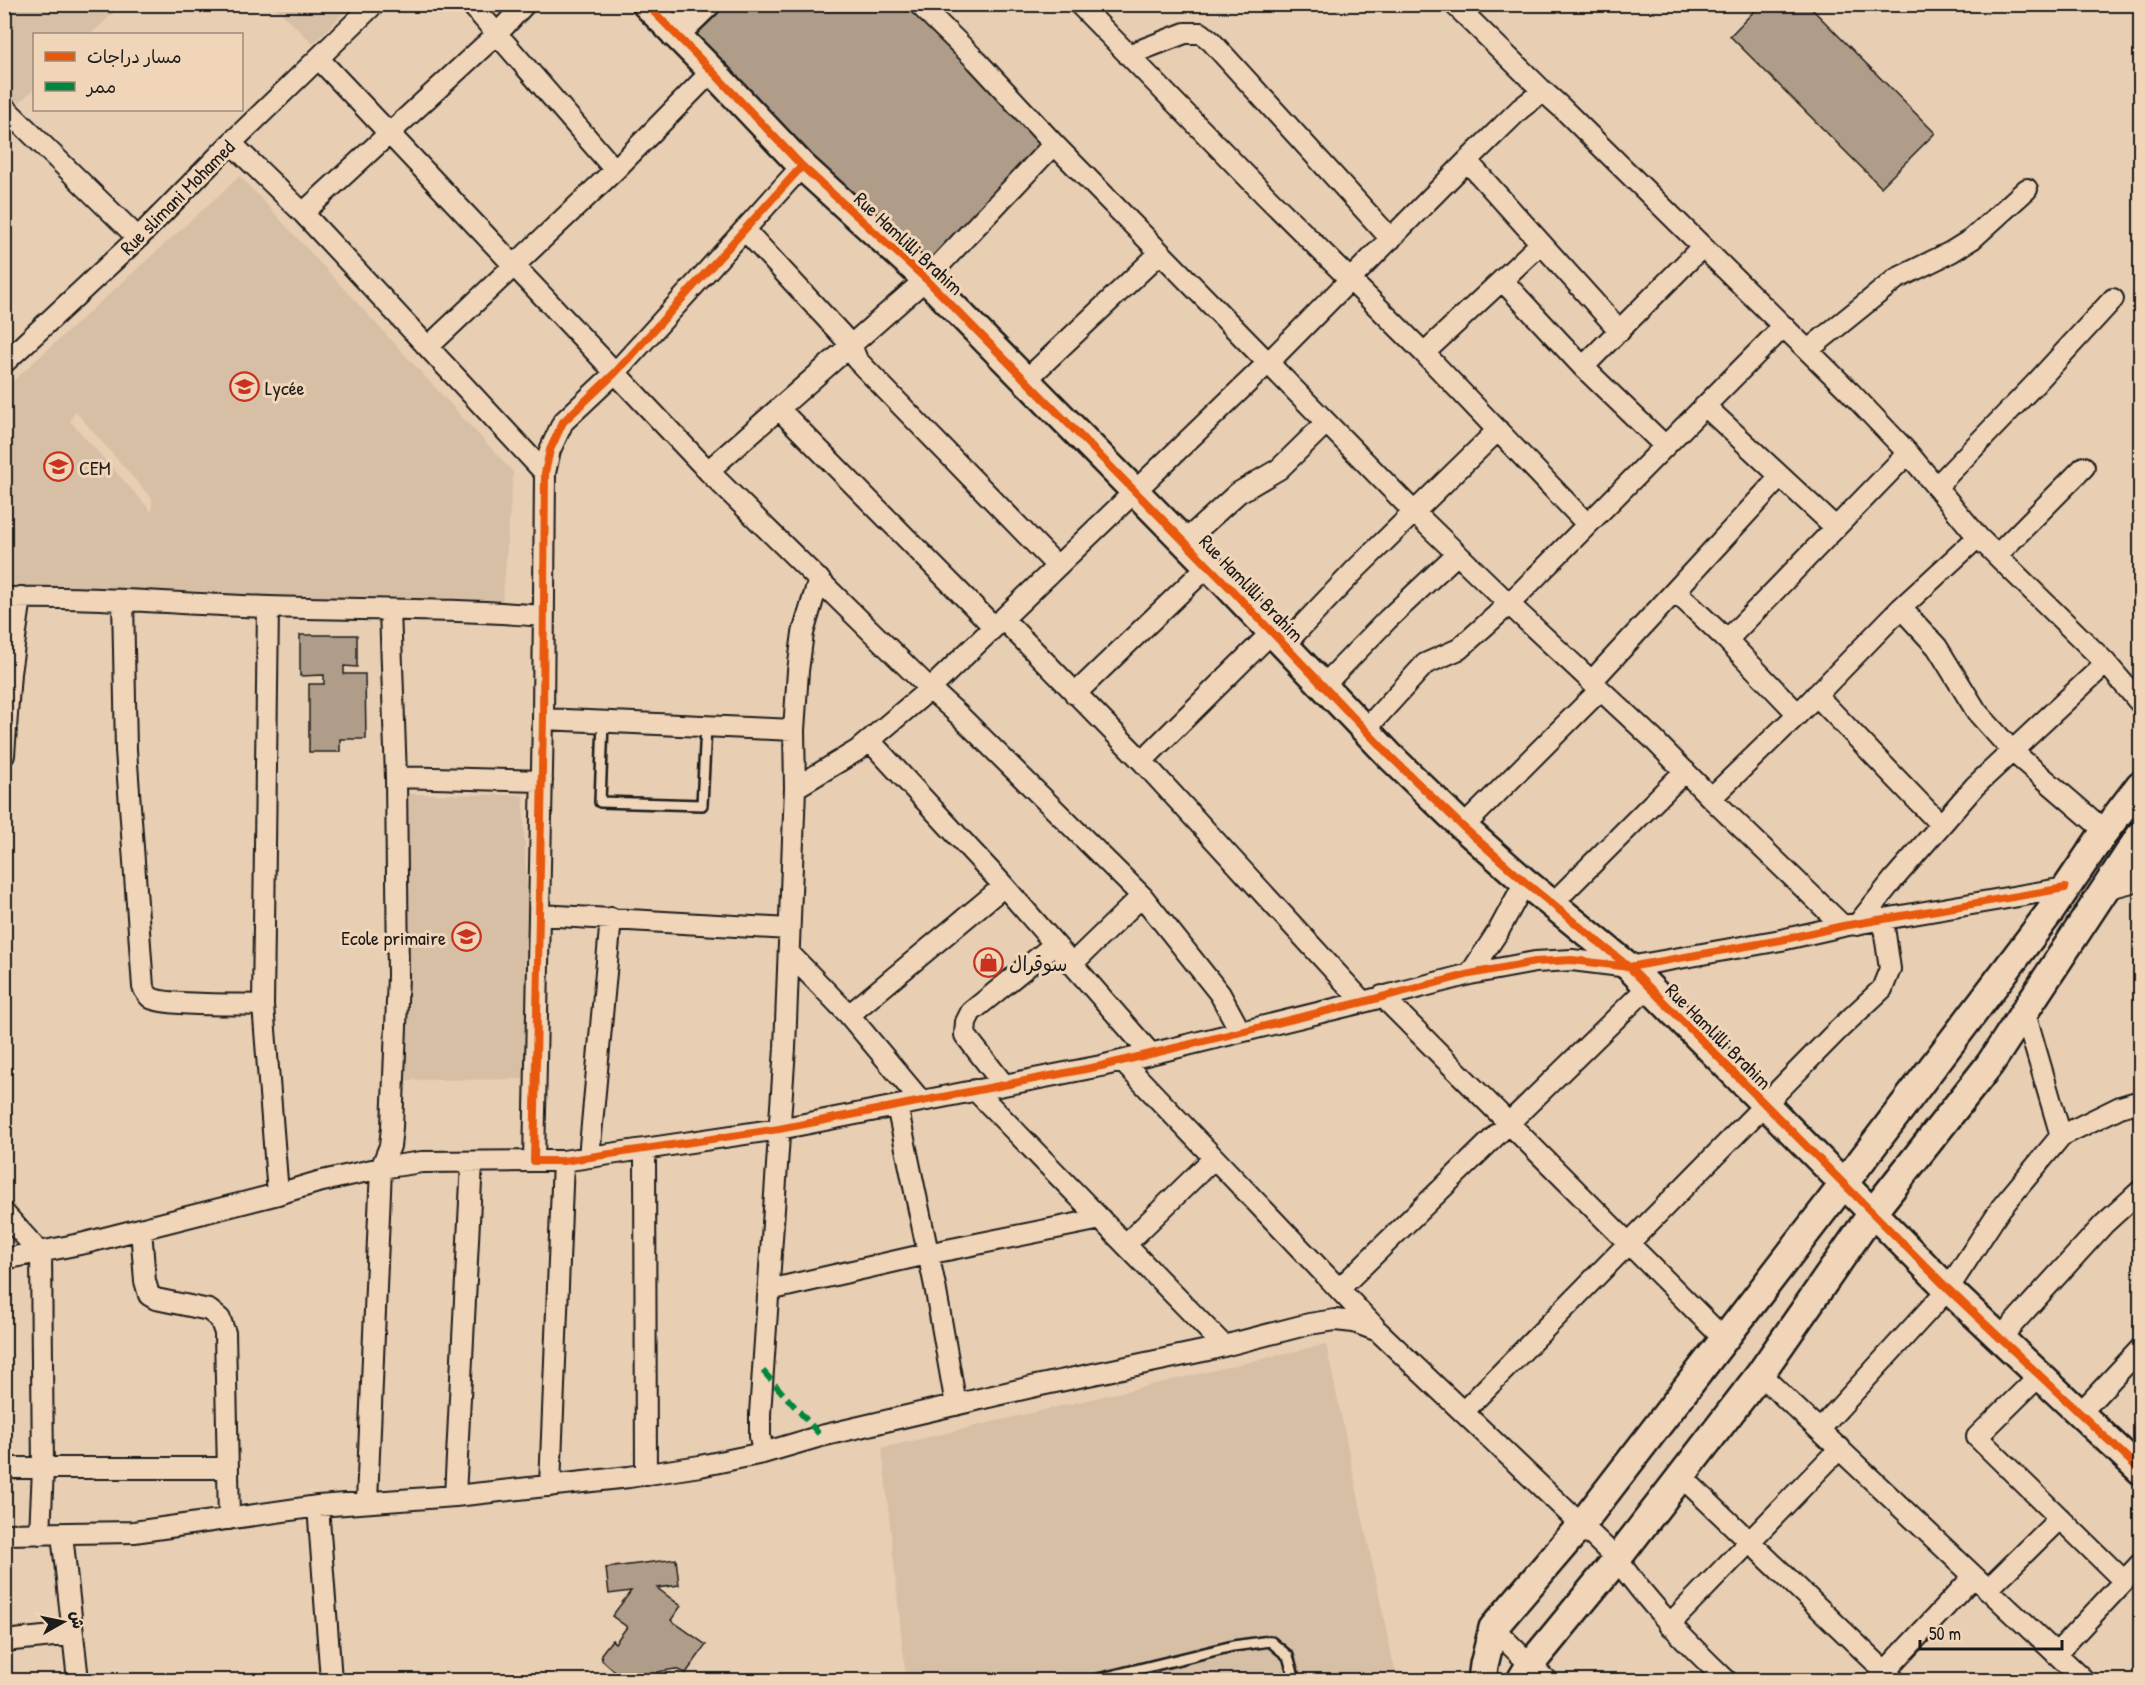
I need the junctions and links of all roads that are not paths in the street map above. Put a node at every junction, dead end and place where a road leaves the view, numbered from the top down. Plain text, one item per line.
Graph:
1 (374, 4) edge
2 (471, 4) edge
3 (525, 4) edge
4 (646, 4) edge
5 (706, 4) edge
6 (919, 4) edge
7 (1079, 4) edge
8 (1454, 4) edge
9 (497, 34) junction
10 (675, 34) junction
11 (1128, 55) junction
12 (319, 59) junction
13 (712, 71) junction
14 (1543, 91) junction
15 (4, 107) edge
16 (390, 133) junction
17 (231, 143) junction
18 (1054, 144) junction
19 (1467, 161) junction
20 (802, 166) junction
21 (615, 170) junction
22 (2027, 189) dead end
23 (303, 213) junction
24 (745, 230) junction
25 (138, 238) junction
26 (1391, 239) junction
27 (1540, 244) junction
28 (1702, 247) junction
29 (1160, 253) junction
30 (514, 264) junction
31 (926, 279) junction
32 (1351, 279) junction
33 (1502, 280) junction
34 (2114, 298) dead end
35 (1784, 326) junction
36 (1620, 331) junction
37 (851, 345) junction
38 (428, 347) junction
39 (1808, 350) junction
40 (1424, 353) junction
41 (4, 363) edge
42 (1268, 363) junction
43 (1583, 367) junction
44 (615, 373) junction
45 (1026, 380) junction
46 (1705, 406) junction
47 (779, 409) junction
48 (1326, 423) junction
49 (1498, 429) junction
50 (1665, 446) junction
51 (1908, 453) junction
52 (2085, 467) dead end
53 (708, 471) junction
54 (545, 473) junction
55 (1780, 477) junction
56 (1936, 487) junction
57 (1135, 492) junction
58 (1414, 512) junction
59 (1587, 524) junction
60 (1835, 527) junction
61 (1978, 537) junction
62 (1184, 542) junction
63 (1457, 554) junction
64 (1997, 555) junction
65 (1057, 566) junction
66 (1208, 566) junction
67 (819, 579) junction
68 (1675, 591) junction
69 (13, 597) edge
70 (123, 600) junction
71 (1509, 604) junction
72 (268, 607) junction
73 (1901, 608) junction
74 (390, 610) junction
75 (543, 616) junction
76 (998, 623) junction
77 (1278, 638) junction
78 (1727, 640) junction
79 (2106, 663) junction
80 (8, 672) edge
81 (1323, 686) junction
82 (1596, 686) junction
83 (930, 689) junction
84 (1075, 694) junction
85 (1816, 695) junction
86 (2140, 703) edge
87 (1797, 714) junction
88 (543, 719) junction
89 (603, 722) junction
90 (706, 726) junction
91 (794, 730) junction
92 (1365, 730) junction
93 (870, 741) junction
94 (5, 742) edge
95 (2012, 751) junction
96 (4, 755) edge
97 (1142, 760) junction
98 (1685, 771) junction
99 (396, 777) junction
100 (542, 781) junction
101 (2140, 785) edge
102 (795, 788) junction
103 (1711, 798) junction
104 (1940, 824) junction
105 (1463, 827) junction
106 (2105, 831) junction
107 (2140, 836) edge
108 (2140, 880) edge
109 (1525, 882) junction
110 (1004, 886) junction
111 (2065, 888) junction
112 (2106, 889) junction
113 (1142, 896) junction
114 (1552, 904) junction
115 (2050, 912) junction
116 (540, 915) junction
117 (611, 918) junction
118 (1883, 920) junction
119 (1850, 926) junction
120 (2080, 928) junction
121 (789, 929) junction
122 (1055, 944) junction
123 (789, 953) junction
124 (1072, 964) junction
125 (1629, 967) junction
126 (1470, 974) junction
127 (1648, 987) junction
128 (1382, 996) junction
129 (1363, 1002) junction
130 (263, 1005) junction
131 (2025, 1013) junction
132 (849, 1015) junction
133 (1240, 1031) junction
134 (1151, 1054) junction
135 (1122, 1061) junction
136 (1004, 1085) junction
137 (975, 1090) junction
138 (921, 1101) junction
139 (2140, 1101) edge
140 (1764, 1104) junction
141 (897, 1106) junction
142 (1508, 1124) junction
143 (779, 1129) junction
144 (2061, 1136) junction
145 (645, 1150) junction
146 (589, 1157) junction
147 (1214, 1158) junction
148 (534, 1161) junction
149 (563, 1161) junction
150 (472, 1162) junction
151 (381, 1168) junction
152 (1843, 1185) junction
153 (2140, 1191) edge
154 (278, 1194) junction
155 (1873, 1212) junction
156 (4, 1213) edge
157 (1101, 1219) junction
158 (141, 1229) junction
159 (1629, 1242) junction
160 (1125, 1244) junction
161 (41, 1254) junction
162 (927, 1254) junction
163 (4, 1259) edge
164 (1339, 1289) junction
165 (1948, 1289) junction
166 (769, 1290) junction
167 (1378, 1331) junction
168 (2001, 1337) junction
169 (1724, 1339) junction
170 (1224, 1346) junction
171 (2140, 1349) edge
172 (1760, 1374) junction
173 (2041, 1374) junction
174 (956, 1405) junction
175 (1463, 1412) junction
176 (2081, 1412) junction
177 (1820, 1429) junction
178 (1840, 1448) junction
179 (764, 1453) junction
180 (4, 1468) edge
181 (43, 1468) junction
182 (228, 1468) junction
183 (2140, 1470) edge
184 (646, 1475) junction
185 (1682, 1476) junction
186 (550, 1486) junction
187 (455, 1496) junction
188 (368, 1501) junction
189 (318, 1506) junction
190 (2060, 1518) junction
191 (229, 1519) junction
192 (1581, 1525) junction
193 (4, 1534) edge
194 (40, 1534) junction
195 (62, 1534) junction
196 (1749, 1541) junction
197 (1617, 1559) junction
198 (2140, 1564) edge
199 (2124, 1581) junction
200 (1980, 1584) junction
201 (1669, 1625) junction
202 (1493, 1628) junction
203 (73, 1634) junction
204 (4, 1641) edge
205 (2056, 1654) junction
206 (1532, 1675) edge
207 (2071, 1676) edge
208 (1885, 1678) edge
209 (78, 1680) edge
210 (331, 1680) edge
211 (1094, 1680) edge
212 (1295, 1680) edge
213 (1482, 1680) edge
214 (1726, 1680) edge

1 - 12 street, Rue slimani Mohamed
2 - 9 street
3 - 9 street
4 - 10 street, Rue Hamlilli Brahim
5 - 10 street
6 - 18 street
7 - 11 street
8 - 14 street
9 - 16 street
9 - 21 street
10 - 13 street, Rue Hamlilli Brahim
11 - 26 street
11 - 32 street
12 - 16 street
12 - 17 street, Rue slimani Mohamed
13 - 20 street, Rue Hamlilli Brahim
13 - 21 street
14 - 19 street
14 - 28 street
15 - 25 street
16 - 23 street
16 - 30 street
17 - 23 street
17 - 25 street, Rue slimani Mohamed
18 - 29 street
18 - 31 street
19 - 26 street
19 - 27 street
20 - 24 street
20 - 31 street, Rue Hamlilli Brahim
21 - 30 street
22 - 39 street
23 - 38 street
24 - 37 street
24 - 44 street
25 - 41 street, Rue slimani Mohamed
26 - 32 street
27 - 33 street
27 - 36 street
28 - 35 street
28 - 36 street
29 - 42 street
29 - 45 street
30 - 38 street
30 - 44 street
31 - 37 street
31 - 45 street, Rue Hamlilli Brahim
32 - 40 street
32 - 42 street
33 - 40 street
33 - 43 street
34 - 56 street
35 - 39 street
35 - 46 street
36 - 43 street
37 - 47 street
37 - 65 street
38 - 54 street
39 - 51 street
40 - 49 street
42 - 48 street
42 - 57 street
43 - 50 street
44 - 53 street
44 - 54 street
45 - 57 street, Rue Hamlilli Brahim
46 - 50 street
46 - 55 street
47 - 53 street
47 - 76 street
48 - 58 street
48 - 62 street
49 - 58 street
49 - 59 street
50 - 59 street
51 - 56 street
51 - 60 street
52 - 64 street
53 - 67 street
54 - 75 street
55 - 60 street
55 - 68 street
56 - 61 street
57 - 62 street, Rue Hamlilli Brahim
57 - 65 street
58 - 63 street
58 - 77 street
59 - 71 street
60 - 78 street
61 - 64 street
61 - 73 street
62 - 66 street, Rue Hamlilli Brahim
63 - 71 street
63 - 81 street
64 - 79 street
65 - 76 street
66 - 77 street, Rue Hamlilli Brahim
66 - 84 street
67 - 83 street
67 - 91 street
68 - 78 street
68 - 82 street
69 - 70 street
69 - 80 street
70 - 72 street
70 - 130 street
71 - 82 street
71 - 92 street
72 - 74 street
72 - 130 street
73 - 85 street
73 - 95 street
74 - 75 street
74 - 99 street
75 - 88 street
76 - 83 street
76 - 84 street
77 - 81 street, Rue Hamlilli Brahim
77 - 97 street
78 - 87 street
79 - 86 street
79 - 95 street
80 - 94 street
81 - 92 street, Rue Hamlilli Brahim
82 - 98 street
82 - 105 street
83 - 93 street
83 - 113 street
84 - 97 street
85 - 87 street
85 - 104 street
87 - 103 street
88 - 89 street
88 - 100 street
89 - 90 street
89 - 90 lane
90 - 91 street
91 - 102 street
92 - 105 street, Rue Hamlilli Brahim
93 - 102 street
93 - 110 street
94 - 96 street
95 - 104 street
95 - 106 street
97 - 129 street
98 - 103 street
98 - 114 street
99 - 100 street
99 - 151 street
100 - 116 street
101 - 106 street
102 - 121 street
103 - 119 street
104 - 119 street
105 - 109 street, Rue Hamlilli Brahim
106 - 111 street
107 - 112 street
108 - 112 street
109 - 114 street, Rue Hamlilli Brahim
109 - 126 street
110 - 122 street
110 - 132 street
111 - 115 street
111 - 118 street
112 - 120 street
113 - 124 street
113 - 133 street
114 - 125 street, Rue Hamlilli Brahim
115 - 120 street
115 - 152 street
116 - 117 street
116 - 148 street
117 - 121 street
117 - 146 street
118 - 119 street
118 - 140 street
119 - 125 street
120 - 131 street
121 - 123 street
122 - 124 street
122 - 136 street
123 - 132 street
123 - 143 street
124 - 134 street
125 - 126 street
125 - 127 street, Rue Hamlilli Brahim
126 - 128 street
127 - 140 street, Rue Hamlilli Brahim
127 - 142 street
128 - 129 street
128 - 142 street
129 - 133 street
130 - 154 street
131 - 144 street
131 - 155 street
132 - 138 street
133 - 134 street
134 - 135 street
135 - 136 street
135 - 147 street
136 - 137 street
137 - 138 street
137 - 157 street
138 - 141 street
139 - 144 street
140 - 152 street, Rue Hamlilli Brahim
140 - 159 street
141 - 143 street
141 - 162 street
142 - 159 street
142 - 164 street
143 - 145 street
143 - 166 street
144 - 165 street
145 - 146 street
145 - 184 street
146 - 149 street
147 - 160 street
147 - 164 street
148 - 149 street
148 - 150 street
149 - 186 street
150 - 151 street
150 - 187 street
151 - 154 street
151 - 188 street
152 - 155 street, Rue Hamlilli Brahim
152 - 169 street
153 - 168 street
154 - 158 street
155 - 165 street, Rue Hamlilli Brahim
155 - 172 street
156 - 161 street
157 - 160 street
157 - 162 street
158 - 161 street
158 - 182 street
159 - 169 street
159 - 175 street
160 - 170 street
161 - 163 street
161 - 181 street
162 - 166 street
162 - 174 street
164 - 167 street
165 - 168 street, Rue Hamlilli Brahim
165 - 177 street
166 - 179 street
167 - 170 street
167 - 175 street
168 - 173 street, Rue Hamlilli Brahim
169 - 192 street
170 - 174 street
171 - 176 street
172 - 177 street
172 - 185 street
173 - 176 street, Rue Hamlilli Brahim
173 - 190 street
174 - 179 street
175 - 192 street
176 - 183 street, Rue Hamlilli Brahim
177 - 178 street
178 - 196 street
178 - 200 street
179 - 184 street
180 - 181 street
181 - 182 street
181 - 194 street
182 - 191 street
184 - 186 street
185 - 196 street
185 - 197 street
186 - 187 street
187 - 188 street
188 - 189 street
189 - 191 street
189 - 210 street
190 - 199 street
190 - 200 street
191 - 195 street
192 - 197 street
192 - 202 street
193 - 194 street
194 - 195 street
195 - 203 street
196 - 201 street
196 - 208 street
197 - 201 street
197 - 206 street
198 - 199 street
199 - 205 street
200 - 205 street
200 - 208 street
201 - 214 street
202 - 206 street
202 - 213 street
203 - 204 street
203 - 209 street
205 - 207 street
211 - 212 lane

